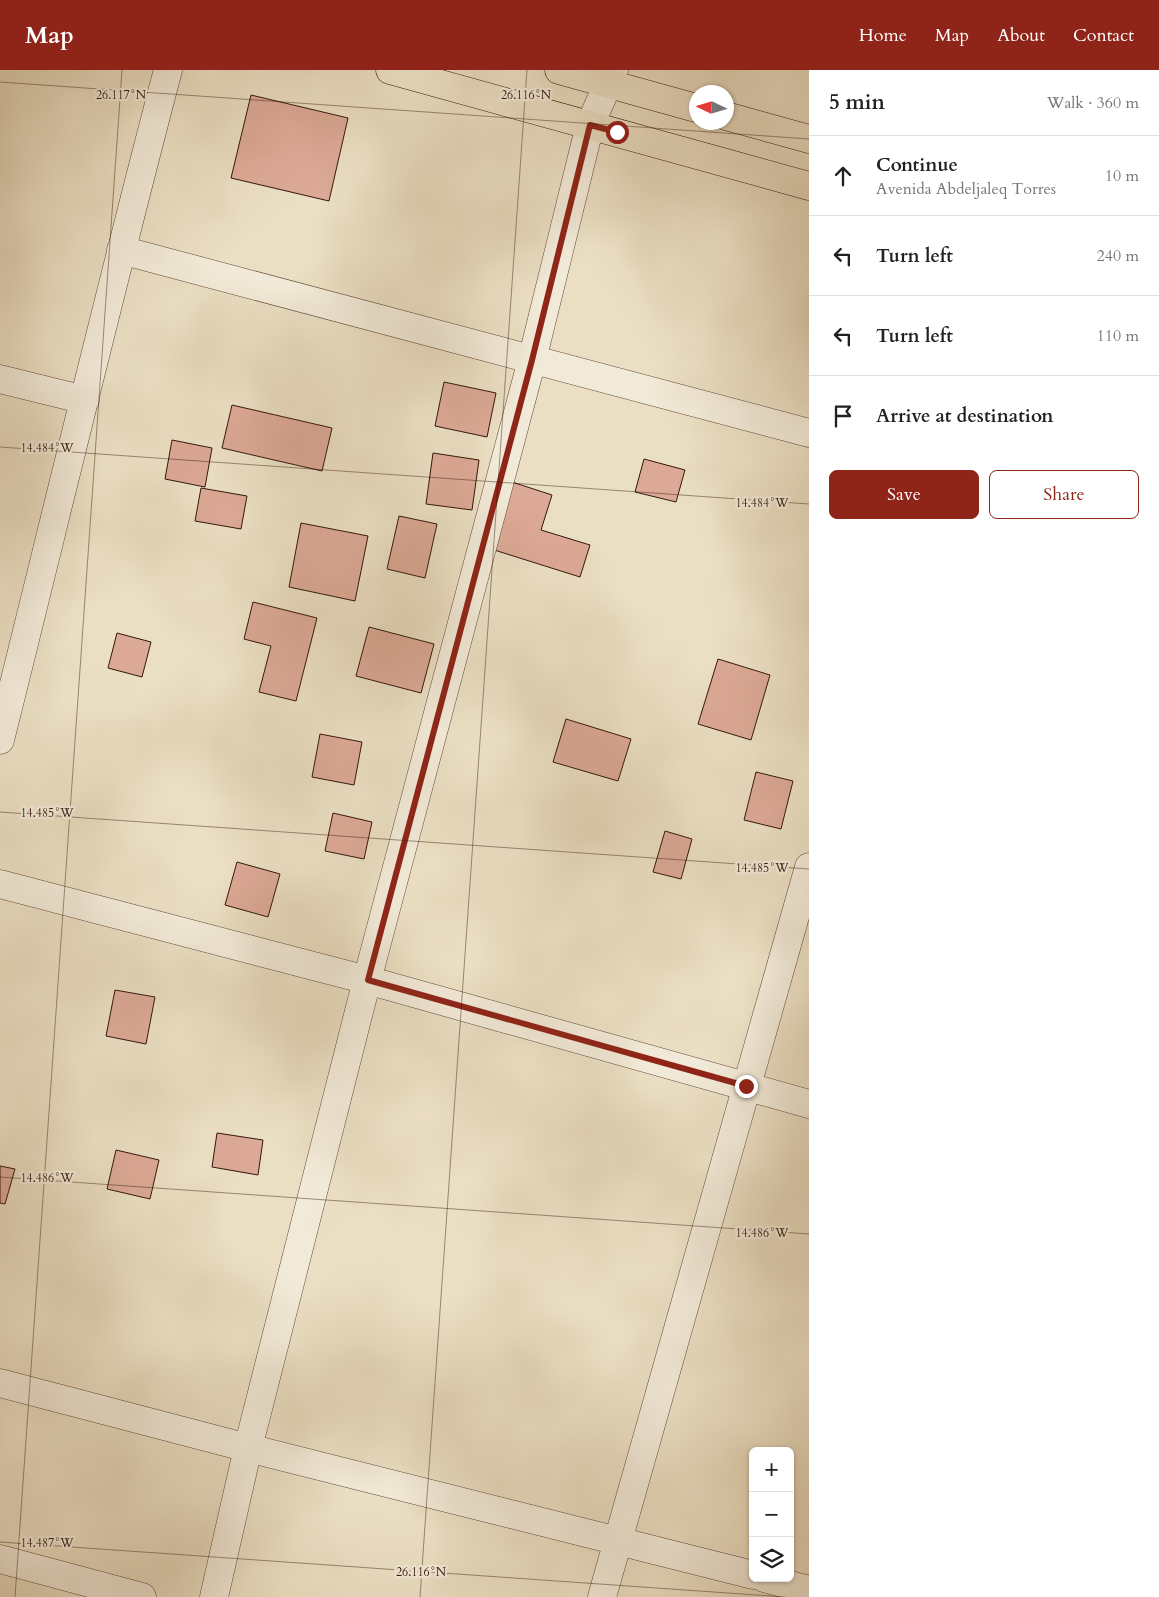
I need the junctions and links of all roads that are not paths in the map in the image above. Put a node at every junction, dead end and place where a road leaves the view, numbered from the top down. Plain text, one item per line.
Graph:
1 (168, 70) edge
2 (390, 70) edge
3 (560, 70) edge
4 (611, 77) edge
5 (689, 105) edge
6 (734, 118) edge
7 (590, 125) junction
8 (809, 139) edge
9 (809, 186) edge
10 (121, 250) junction
11 (532, 360) junction
12 (0, 379) edge
13 (85, 400) junction
14 (809, 433) edge
15 (0, 740) edge
16 (809, 867) edge
17 (0, 884) edge
18 (368, 980) junction
19 (746, 1086) junction
20 (809, 1104) edge
21 (0, 1383) edge
22 (248, 1448) junction
23 (618, 1541) junction
24 (0, 1559) edge
25 (749, 1574) edge
26 (779, 1582) edge
27 (809, 1590) edge
28 (142, 1597) edge
29 (214, 1597) edge
30 (602, 1597) edge

1 - 10 street
2 - 7 main road
3 - 4 main road
4 - 5 main road
4 - 7 street
6 - 8 main road
7 - 9 main road
7 - 11 street
10 - 11 street
10 - 13 street
11 - 14 street
11 - 18 street
12 - 13 street
13 - 15 street
16 - 19 street
17 - 18 street
18 - 19 street
18 - 22 street
19 - 20 street
19 - 23 street
21 - 22 street
22 - 23 street
22 - 29 street
23 - 25 street
23 - 30 street
24 - 28 street
26 - 27 street

